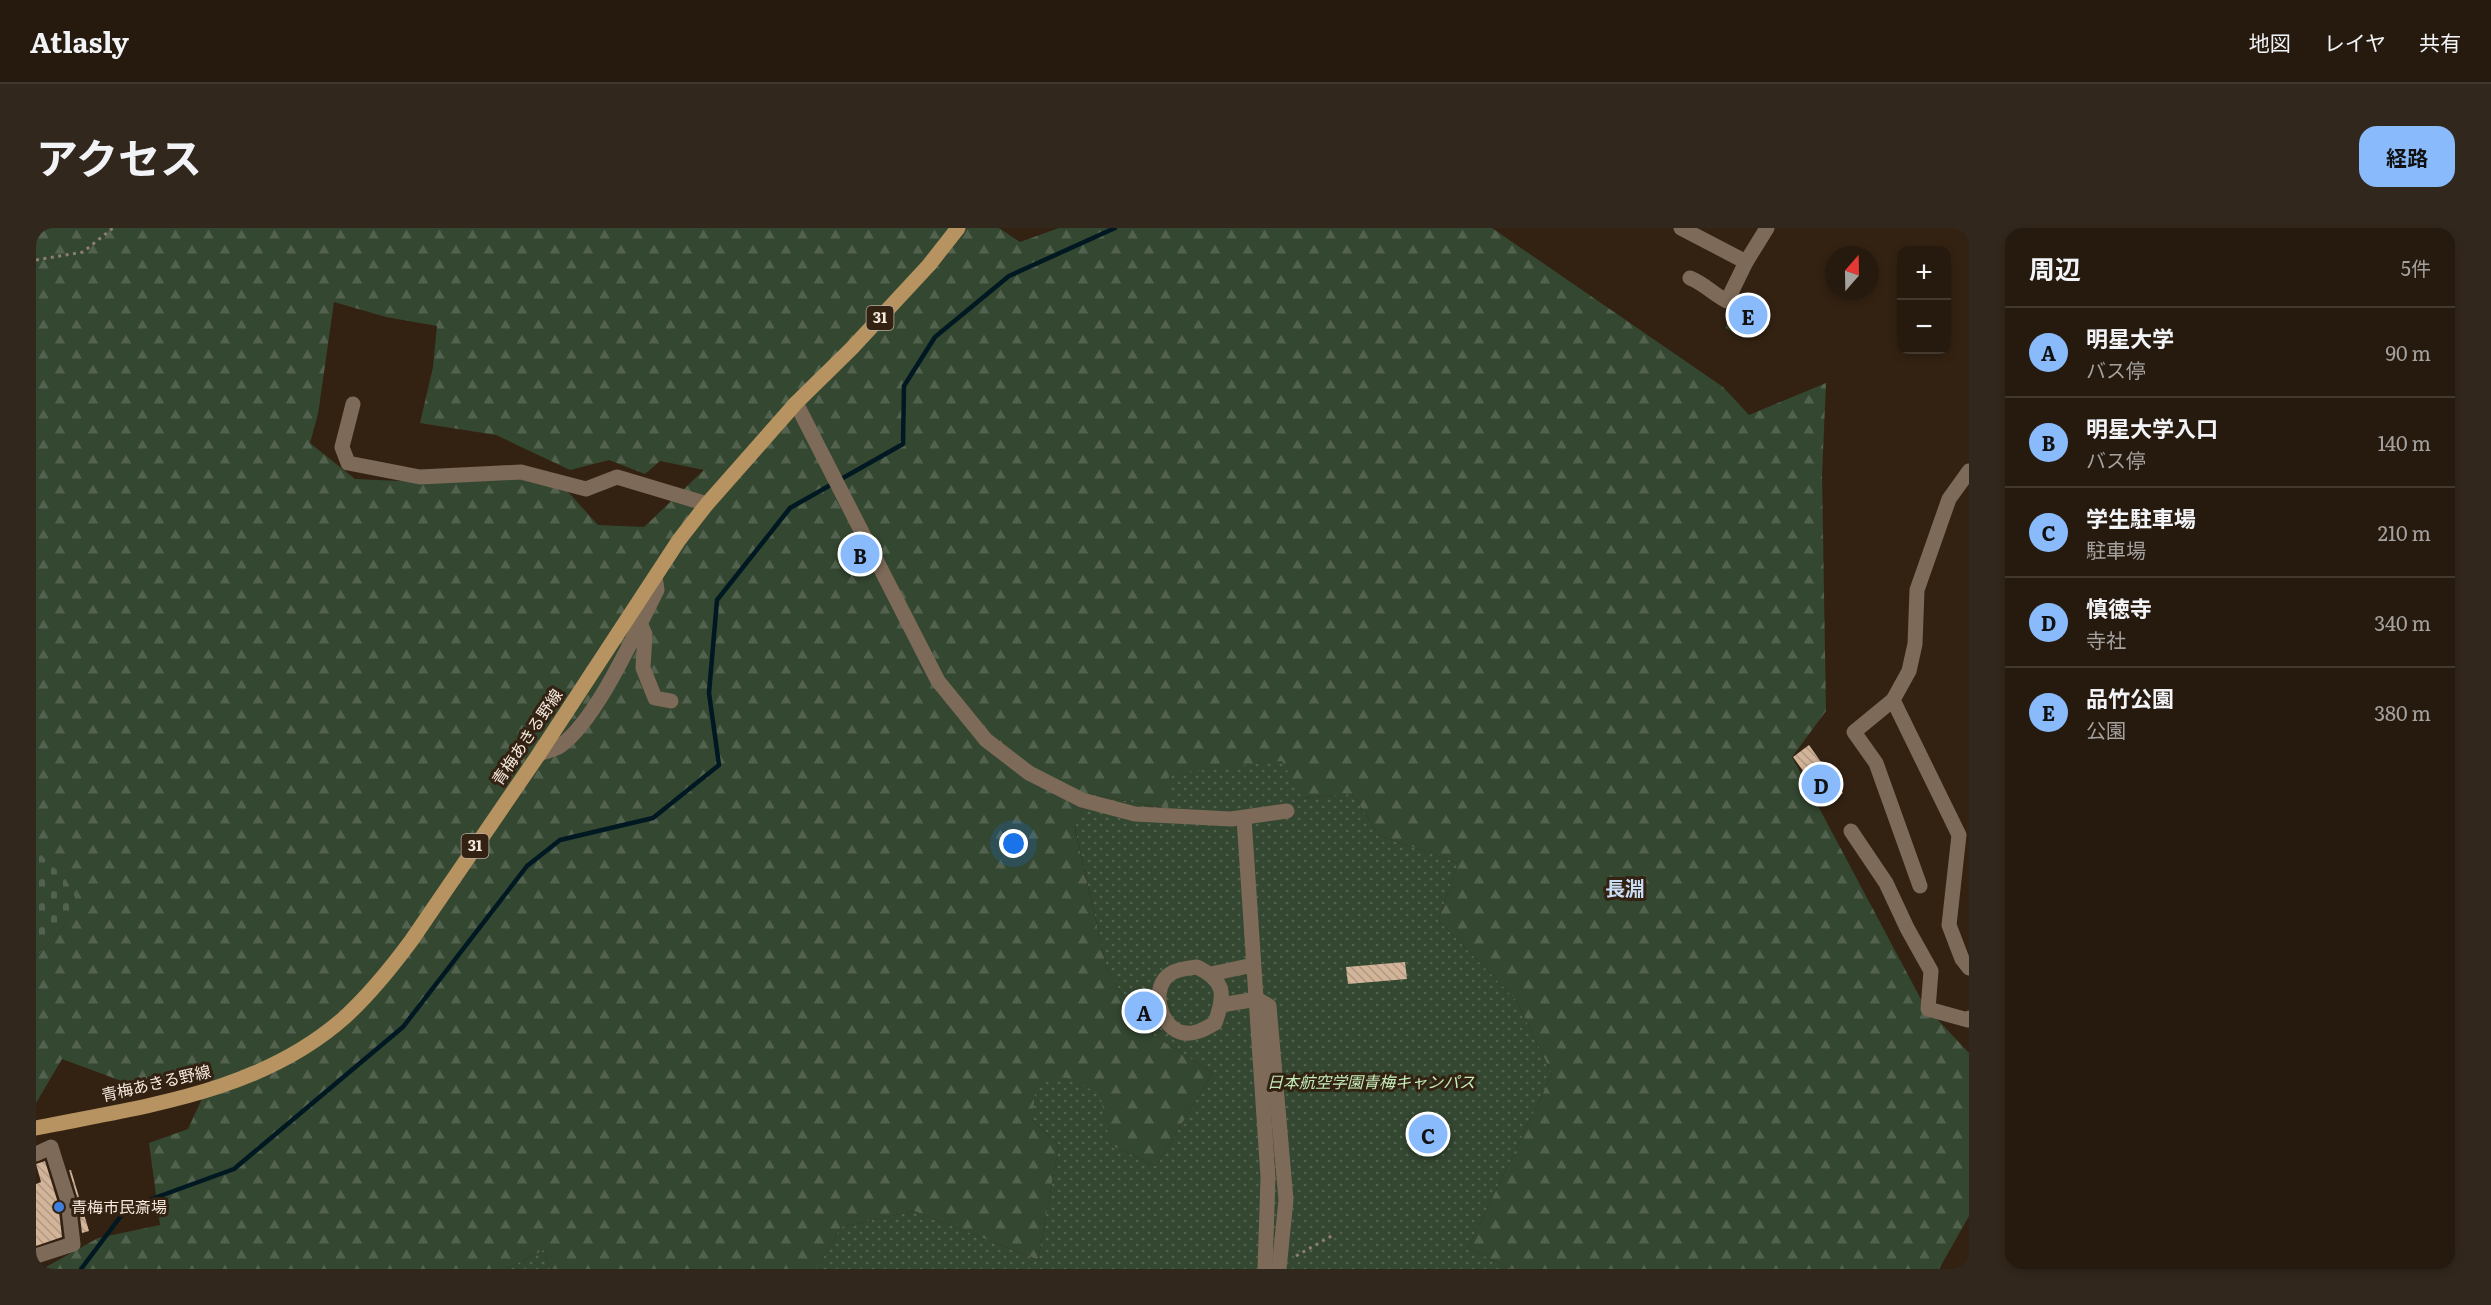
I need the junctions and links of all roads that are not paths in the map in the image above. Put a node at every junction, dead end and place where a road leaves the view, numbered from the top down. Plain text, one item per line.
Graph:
1 (958, 228) edge
2 (1681, 228) edge
3 (1767, 228) edge
4 (1746, 262) junction
5 (1690, 278) dead end
6 (796, 403) junction
7 (353, 404) dead end
8 (1969, 471) edge
9 (707, 504) junction
10 (655, 577) junction
11 (640, 623) junction
12 (1893, 700) junction
13 (671, 701) dead end
14 (539, 754) junction
15 (1287, 812) dead end
16 (1244, 818) junction
17 (1851, 831) dead end
18 (1920, 886) dead end
19 (1253, 965) junction
20 (1969, 968) edge
21 (1211, 974) junction
22 (1257, 999) junction
23 (1221, 1005) junction
24 (1969, 1018) edge
25 (36, 1128) edge
26 (36, 1154) edge
27 (36, 1257) edge
28 (1265, 1269) edge
29 (1279, 1269) edge

1 - 6 main road, 青梅あきる野線 / 31
2 - 4 street
3 - 4 street
4 - 5 street
6 - 9 main road, 青梅あきる野線 / 31
6 - 16 street
7 - 9 street
8 - 12 street
9 - 10 main road, 青梅あきる野線 / 31
10 - 11 street
10 - 14 main road, 青梅あきる野線 / 31
11 - 13 street
11 - 14 street
12 - 18 street
12 - 20 street
14 - 25 main road, 青梅あきる野線 / 31
15 - 16 street
16 - 19 street
17 - 24 street
19 - 21 street
19 - 22 street
21 - 23 street
21 - 23 street
22 - 23 street
22 - 28 street
22 - 29 street
26 - 27 street

